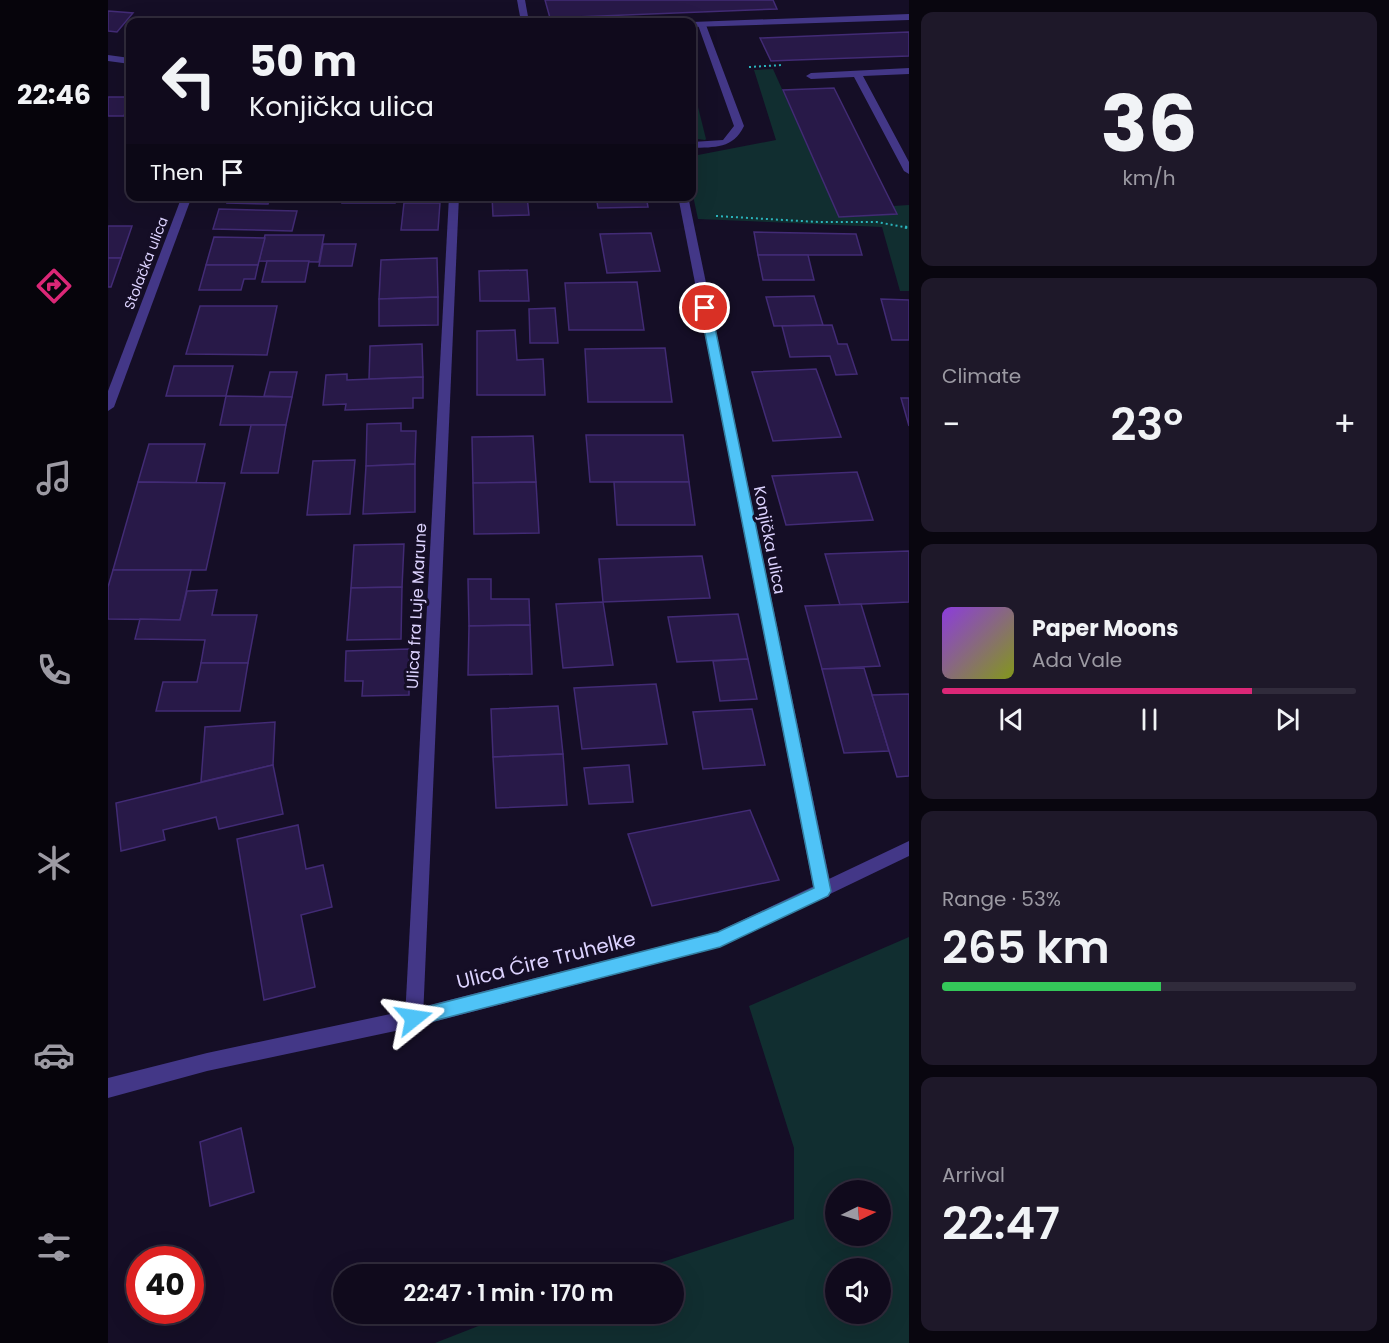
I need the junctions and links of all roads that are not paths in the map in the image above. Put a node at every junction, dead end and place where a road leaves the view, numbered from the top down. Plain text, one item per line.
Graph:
1 (521, 0) edge
2 (909, 17) edge
3 (524, 18) edge
4 (697, 25) edge
5 (108, 58) edge
6 (126, 60) edge
7 (909, 71) edge
8 (856, 74) junction
9 (811, 76) road end
10 (696, 145) edge
11 (908, 167) edge
12 (185, 201) edge
13 (453, 201) edge
14 (684, 201) edge
15 (108, 407) edge
16 (909, 848) edge
17 (823, 891) junction
18 (414, 1018) junction
19 (108, 1088) edge

1 - 3 street
2 - 4 street
4 - 10 street
5 - 6 street
7 - 8 street
8 - 9 street
8 - 11 street
12 - 15 street, Stolačka ulica
13 - 18 street, Ulica fra Luje Marune
14 - 17 street, Konjička ulica
16 - 17 street, Ulica Ćire Truhelke
17 - 18 street, Ulica Ćire Truhelke
18 - 19 street, Ulica Ćire Truhelke

